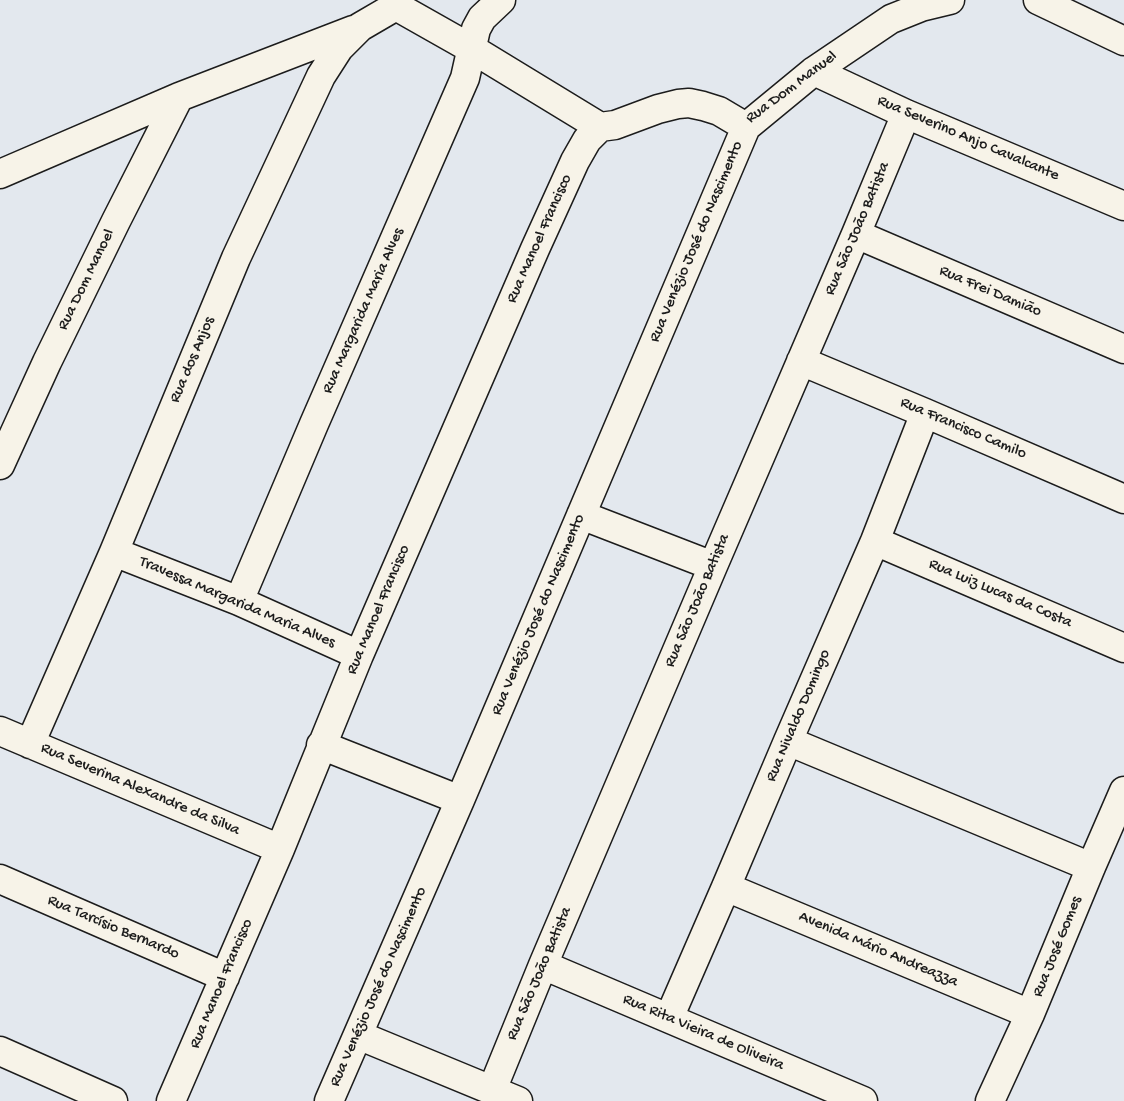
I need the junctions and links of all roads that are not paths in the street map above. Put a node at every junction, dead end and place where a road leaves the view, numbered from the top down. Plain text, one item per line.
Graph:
1 (950, 0) edge
2 (1038, 0) edge
3 (396, 3) edge
4 (491, 9) edge
5 (360, 27) junction
6 (1124, 41) edge
7 (472, 49) junction
8 (814, 71) junction
9 (180, 97) junction
10 (906, 114) junction
11 (600, 127) junction
12 (746, 127) junction
13 (0, 174) edge
14 (1124, 206) edge
15 (856, 234) junction
16 (1124, 349) edge
17 (801, 361) junction
18 (925, 413) junction
19 (0, 465) edge
20 (1124, 499) edge
21 (581, 514) junction
22 (875, 541) junction
23 (114, 552) junction
24 (713, 566) junction
25 (239, 601) junction
26 (1124, 648) edge
27 (359, 655) junction
28 (0, 731) edge
29 (788, 741) junction
30 (30, 744) junction
31 (321, 745) junction
32 (1124, 791) edge
33 (460, 800) junction
34 (280, 849) junction
35 (1091, 867) junction
36 (0, 879) edge
37 (726, 887) junction
38 (543, 965) junction
39 (225, 977) junction
40 (1030, 1014) junction
41 (670, 1018) junction
42 (358, 1034) junction
43 (0, 1051) edge
44 (492, 1090) junction
45 (113, 1101) edge
46 (171, 1101) edge
47 (329, 1101) edge
48 (518, 1101) edge
49 (863, 1101) edge
50 (990, 1101) edge

1 - 8 street, Rua Dom Manuel
2 - 6 street
3 - 5 street, Rua dos Anjos
3 - 7 street
4 - 7 street, Rua Margarida Maria Alves
5 - 9 street
5 - 23 street, Rua dos Anjos
7 - 11 street
7 - 25 street, Rua Margarida Maria Alves
8 - 10 street, Rua Severino Anjo Cavalcante
8 - 12 street, Rua Dom Manuel
9 - 13 street
9 - 19 street, Rua Dom Manoel
10 - 14 street, Rua Severino Anjo Cavalcante
10 - 15 street, Rua São João Batista
11 - 12 street, Rua Dom Manuel
11 - 27 street, Rua Manoel Francisco
12 - 21 street, Rua Venézio José do Nascimento
15 - 16 street, Rua Frei Damião
15 - 17 street, Rua São João Batista
17 - 18 street, Rua Francisco Camilo
17 - 24 street, Rua São João Batista
18 - 20 street, Rua Francisco Camilo
18 - 22 street, Rua Nivaldo Domingo
21 - 24 street
21 - 33 street, Rua Venézio José do Nascimento
22 - 26 street, Rua Luiz Lucas da Costa
22 - 29 street, Rua Nivaldo Domingo
23 - 25 street, Travessa Margarida Maria Alves
23 - 30 street, Rua dos Anjos
24 - 38 street, Rua São João Batista
25 - 27 street, Travessa Margarida Maria Alves
27 - 31 street, Rua Manoel Francisco
28 - 30 street, Rua Severina Alexandre da Silva
29 - 35 street
29 - 37 street, Rua Nivaldo Domingo
30 - 34 street, Rua Severina Alexandre da Silva
31 - 33 street
31 - 34 street, Rua Manoel Francisco
32 - 35 street, Rua José Gomes
33 - 42 street, Rua Venézio José do Nascimento
34 - 39 street, Rua Manoel Francisco
35 - 40 street, Rua José Gomes
36 - 39 street, Rua Tarcísio Bernardo
37 - 40 street, Avenida Mário Andreazza
37 - 41 street, Rua Nivaldo Domingo
38 - 41 street, Rua Rita Vieira de Oliveira
38 - 44 street, Rua São João Batista
39 - 46 street, Rua Manoel Francisco
40 - 50 street, Rua José Gomes
41 - 49 street, Rua Rita Vieira de Oliveira
42 - 44 street
42 - 47 street, Rua Venézio José do Nascimento
43 - 45 street
44 - 48 street

